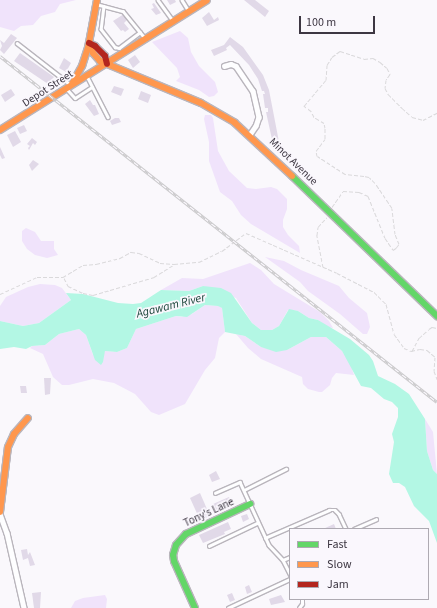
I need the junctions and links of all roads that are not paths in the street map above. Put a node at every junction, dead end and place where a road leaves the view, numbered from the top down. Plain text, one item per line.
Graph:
1 (158, 0) edge
2 (182, 0) edge
3 (207, 0) edge
4 (96, 2) edge
5 (104, 6) junction
6 (189, 11) junction
7 (173, 22) junction
8 (140, 32) junction
9 (146, 39) junction
10 (17, 43) dead end
11 (89, 43) junction
12 (107, 64) junction
13 (224, 66) dead end
14 (86, 75) junction
15 (69, 87) junction
16 (92, 87) junction
17 (108, 117) dead end
18 (0, 130) edge
19 (250, 135) junction
20 (437, 316) edge
21 (28, 418) dead end
22 (286, 469) dead end
23 (244, 490) junction
24 (215, 494) dead end
25 (250, 504) junction
26 (1, 516) edge
27 (376, 519) dead end
28 (257, 523) junction
29 (346, 528) edge
30 (356, 528) edge
31 (265, 538) junction
32 (209, 546) dead end
33 (289, 557) edge
34 (283, 560) junction
35 (289, 572) edge
36 (289, 579) edge
37 (24, 608) edge
38 (195, 608) edge
39 (228, 608) edge

1 - 7 lane
2 - 6 lane
3 - 6 main road, Depot Street
4 - 5 lane
4 - 11 main road
5 - 8 lane
5 - 8 lane
6 - 7 main road, Depot Street
7 - 9 main road, Depot Street
8 - 9 lane
9 - 12 main road, Depot Street
10 - 15 lane
11 - 12 main road
11 - 15 main road
12 - 14 main road, Depot Street
12 - 19 main road, Minot Avenue
13 - 19 street
14 - 15 main road, Depot Street
14 - 16 lane
15 - 16 lane
15 - 18 main road, Depot Street
16 - 17 lane
19 - 20 main road, Minot Avenue
21 - 26 main road
22 - 23 lane
23 - 24 lane
23 - 25 lane
25 - 28 lane
25 - 38 main road, Tony's Lane
26 - 37 street
27 - 30 lane
28 - 31 lane
28 - 32 lane
29 - 31 lane
31 - 34 lane
33 - 34 lane
34 - 35 lane
36 - 39 lane

